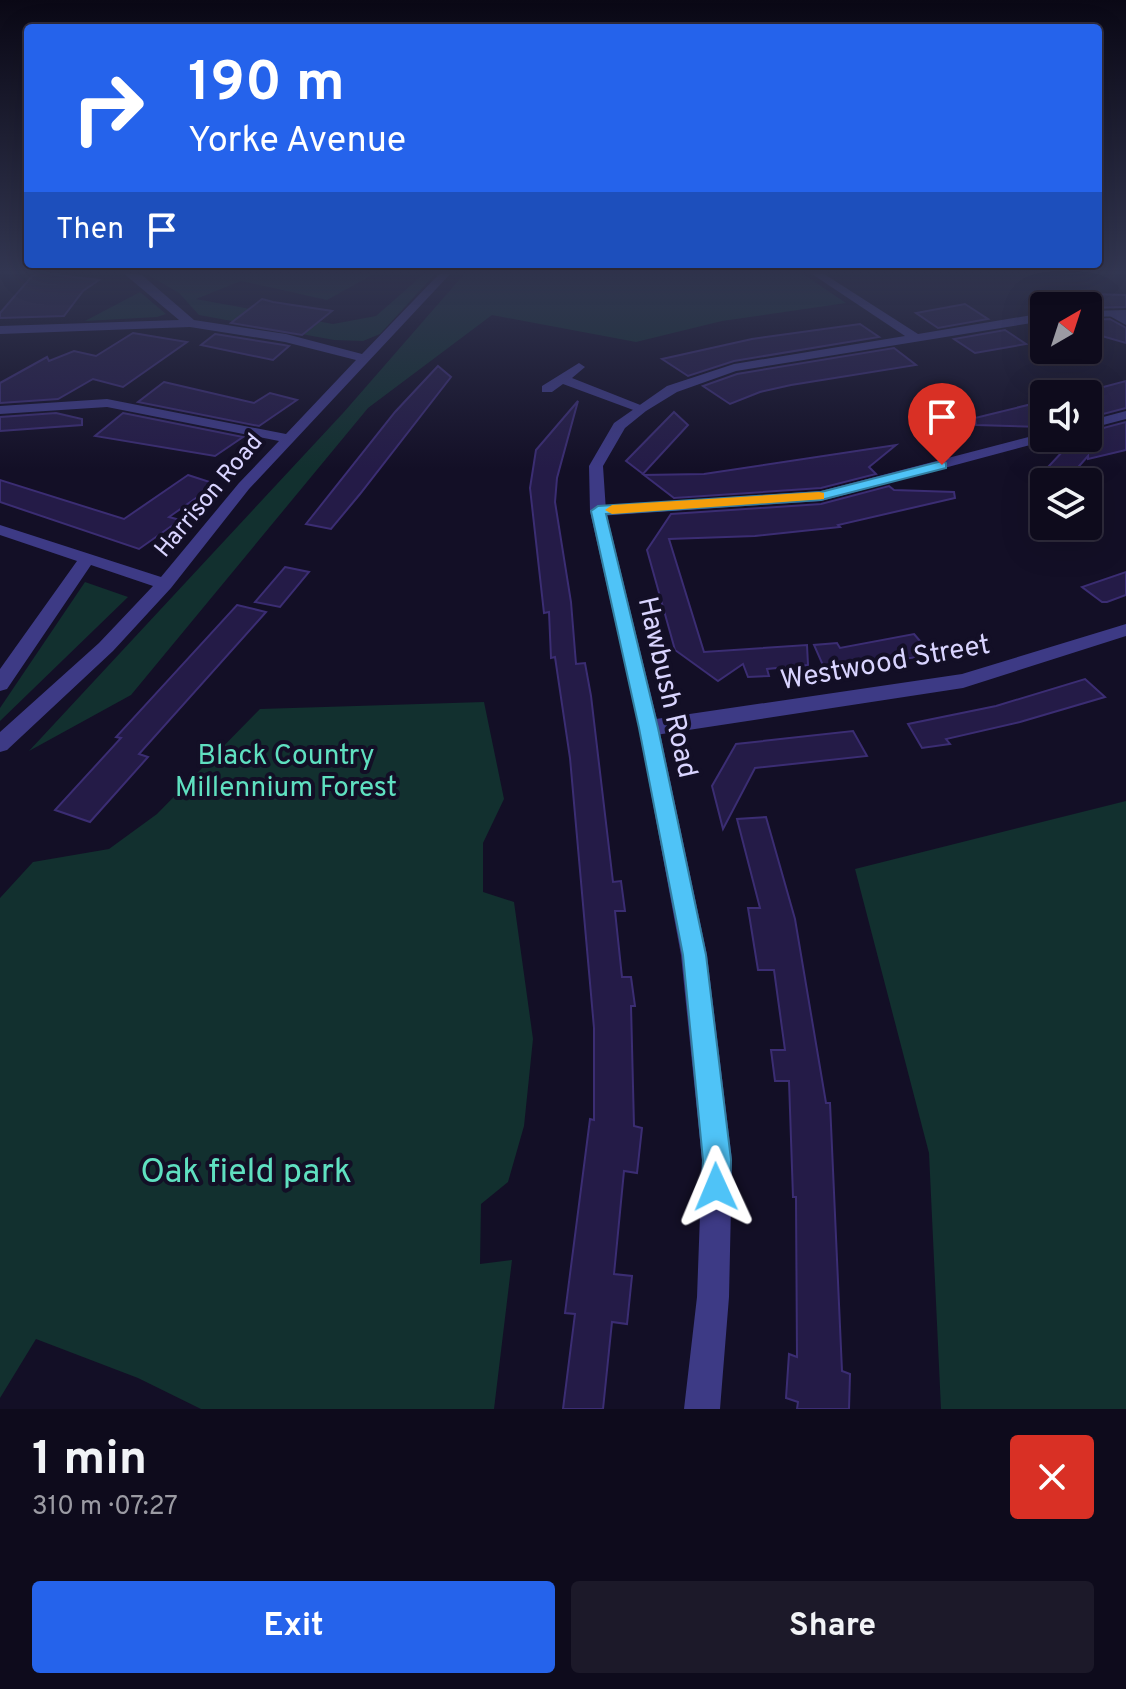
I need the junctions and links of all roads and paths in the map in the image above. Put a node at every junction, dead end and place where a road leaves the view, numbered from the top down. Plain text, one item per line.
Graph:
1 (284, 338) edge
2 (387, 338) edge
3 (916, 338) edge
4 (367, 359) junction
5 (579, 367) dead end
6 (563, 379) junction
7 (547, 389) dead end
8 (641, 408) junction
9 (0, 410) edge
10 (1126, 415) edge
11 (1102, 421) edge
12 (287, 438) junction
13 (1030, 441) edge
14 (598, 511) junction
15 (0, 530) edge
16 (88, 557) junction
17 (165, 584) junction
18 (1126, 630) edge
19 (0, 684) edge
20 (649, 728) junction
21 (0, 744) edge
22 (702, 1409) edge

1 - 4 street
2 - 4 street, Harrison Road
3 - 8 street, Hawbush Road
4 - 12 street, Harrison Road
5 - 6 street
6 - 7 street
6 - 8 street
8 - 14 street, Hawbush Road
9 - 12 street
10 - 11 street
12 - 17 street, Harrison Road
13 - 14 street
14 - 20 street, Hawbush Road
15 - 16 street
16 - 17 street
16 - 19 street
17 - 21 street, Harrison Road
18 - 20 street, Westwood Street
20 - 22 street, Hawbush Road

